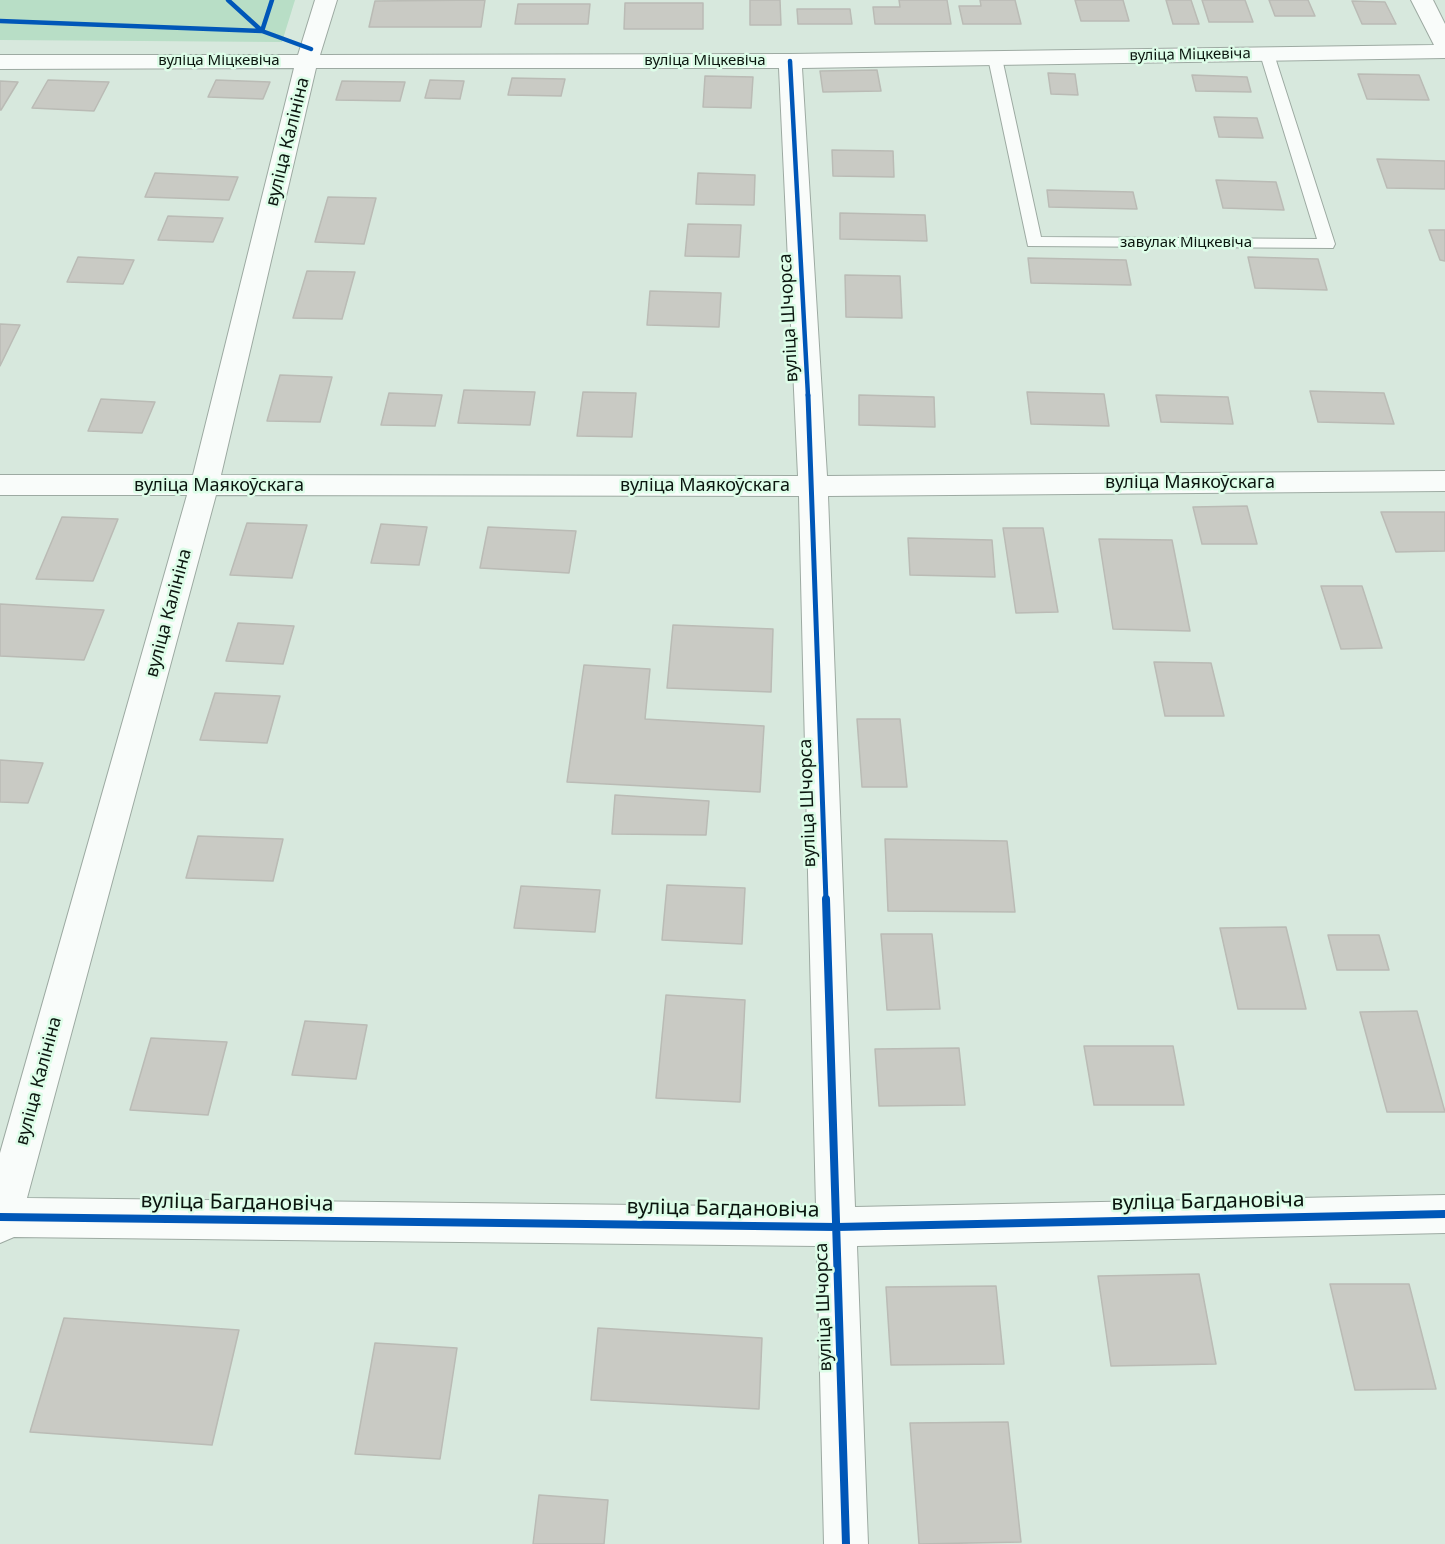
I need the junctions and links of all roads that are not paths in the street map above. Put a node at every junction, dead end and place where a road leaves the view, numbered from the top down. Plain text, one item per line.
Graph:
1 (326, 0) edge
2 (1422, 0) edge
3 (1445, 45) edge
4 (1445, 51) edge
5 (1267, 54) junction
6 (995, 58) junction
7 (307, 61) junction
8 (790, 61) junction
9 (0, 62) edge
10 (1445, 481) edge
11 (0, 485) edge
12 (813, 486) junction
13 (204, 487) junction
14 (1445, 1214) edge
15 (0, 1219) edge
16 (837, 1227) junction
17 (846, 1544) edge

1 - 7 street, вуліца Калініна
2 - 3 street
4 - 5 street, вуліца Міцкевіча
5 - 6 street, вуліца Міцкевіча
5 - 6 lane, завулак Міцкевіча
6 - 8 street, вуліца Міцкевіча
7 - 8 street, вуліца Міцкевіча
7 - 9 street, вуліца Міцкевіча
7 - 13 street, вуліца Калініна
8 - 12 street, вуліца Шчорса
10 - 12 street, вуліца Маякоўскага
11 - 13 street, вуліца Маякоўскага
12 - 13 street, вуліца Маякоўскага
12 - 16 street, вуліца Шчорса
13 - 15 street, вуліца Калініна
14 - 16 street, вуліца Багдановіча
15 - 16 street, вуліца Багдановіча
16 - 17 street, вуліца Шчорса

